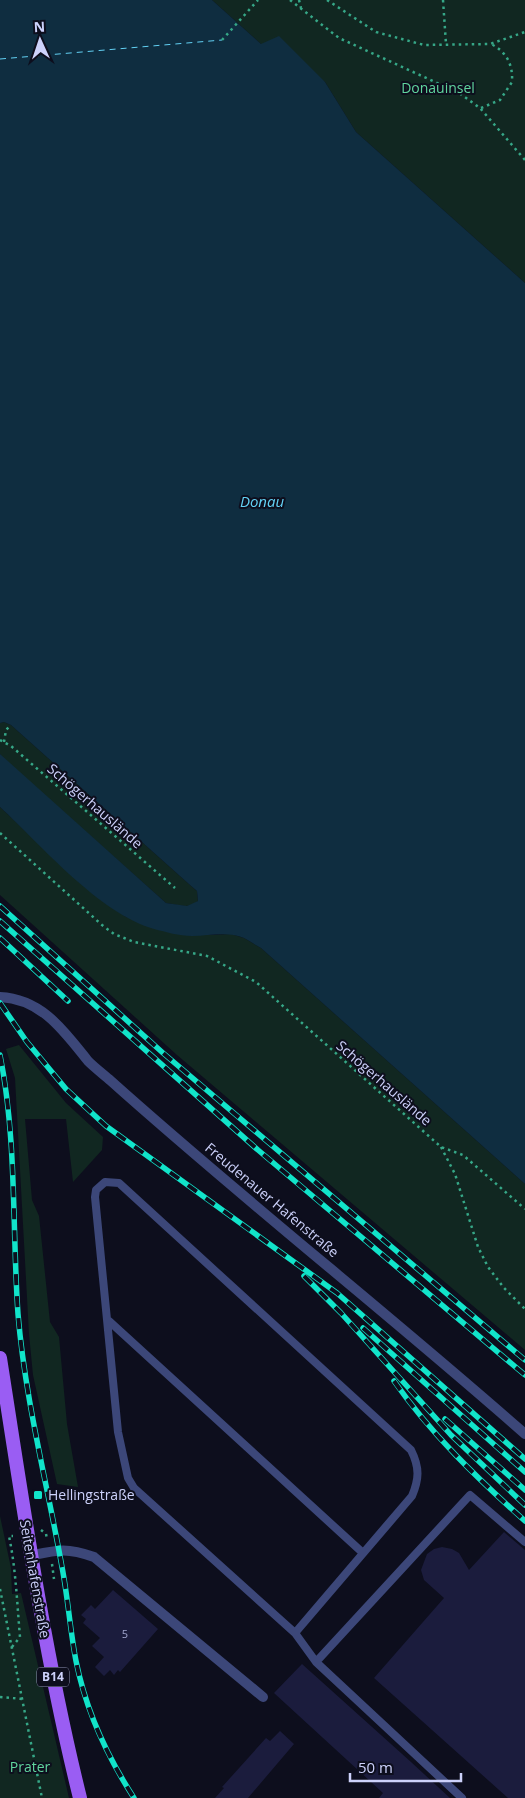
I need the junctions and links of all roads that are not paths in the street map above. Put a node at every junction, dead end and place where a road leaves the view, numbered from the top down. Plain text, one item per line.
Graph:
1 (0, 997) edge
2 (109, 1321) junction
3 (0, 1358) edge
4 (525, 1434) edge
5 (525, 1542) edge
6 (363, 1553) junction
7 (29, 1556) junction
8 (295, 1633) junction
9 (316, 1662) junction
10 (263, 1697) dead end
11 (80, 1798) edge
12 (462, 1798) edge

1 - 4 street, Freudenauer Hafenstraße
2 - 6 lane
2 - 6 lane
2 - 8 lane
3 - 7 main road, Seitenhafenstraße / B14
5 - 9 lane
6 - 8 lane
7 - 10 street
7 - 11 main road, Seitenhafenstraße / B14
8 - 9 lane
9 - 12 lane

